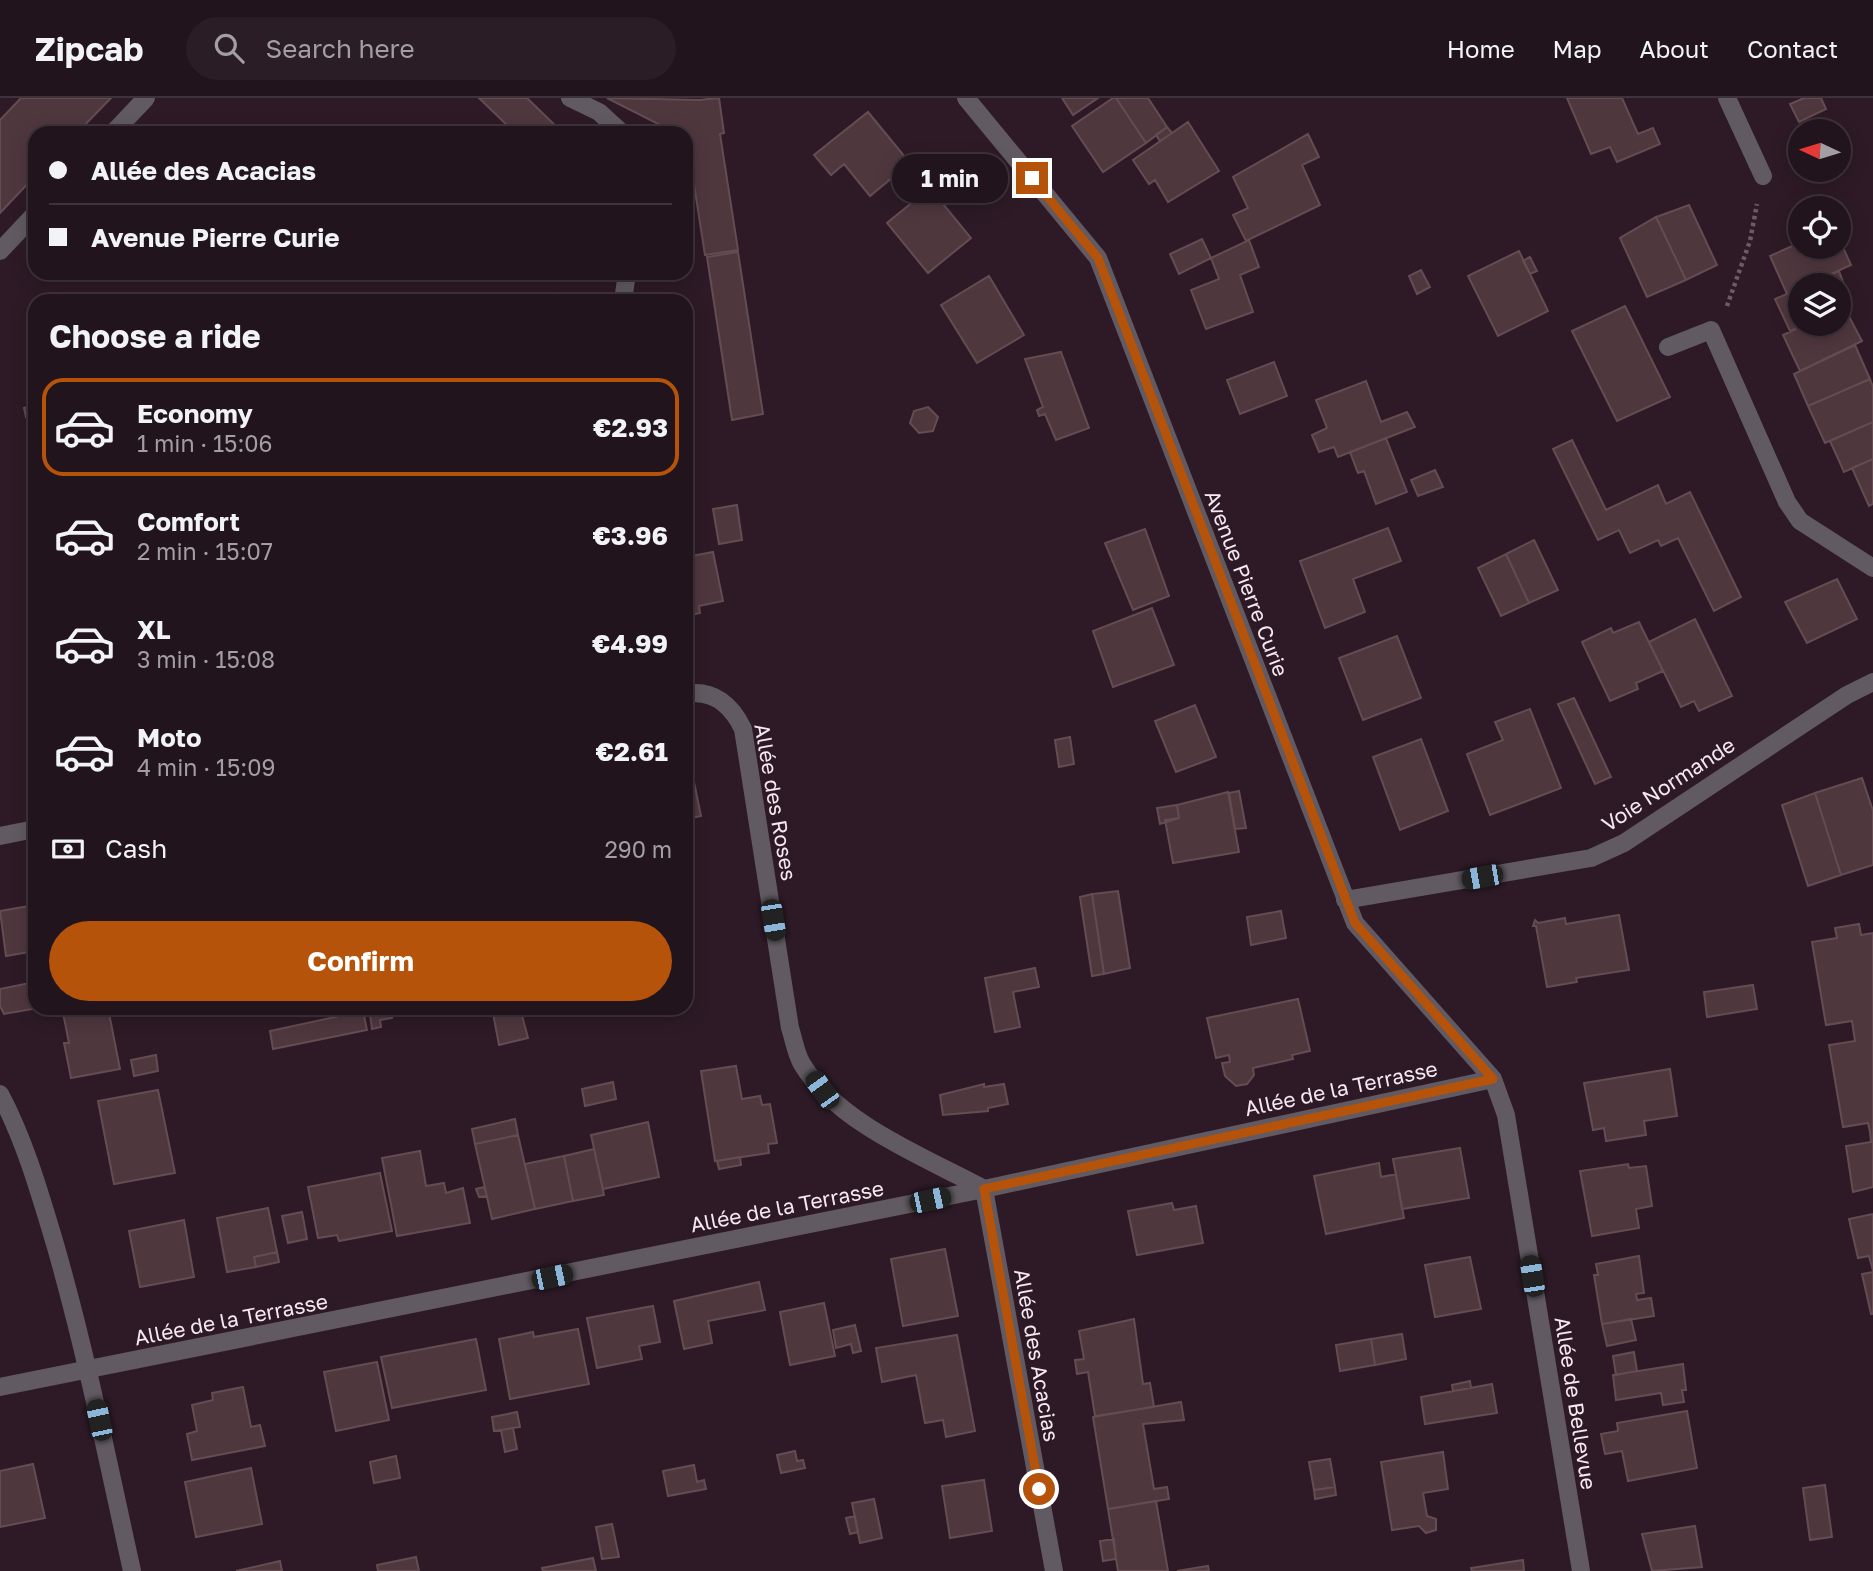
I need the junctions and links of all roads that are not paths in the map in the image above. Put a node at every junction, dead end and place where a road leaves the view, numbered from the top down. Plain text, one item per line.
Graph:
1 (146, 98) edge
2 (570, 98) edge
3 (966, 98) edge
4 (1727, 98) edge
5 (120, 126) edge
6 (614, 126) edge
7 (1763, 176) road end
8 (28, 221) edge
9 (0, 250) edge
10 (1668, 347) dead end
11 (1873, 568) edge
12 (1873, 682) edge
13 (693, 694) edge
14 (28, 830) edge
15 (0, 836) edge
16 (1345, 900) junction
17 (1493, 1079) junction
18 (0, 1094) edge
19 (984, 1189) junction
20 (89, 1370) junction
21 (0, 1387) edge
22 (132, 1571) edge
23 (1054, 1571) edge
24 (1581, 1571) edge

1 - 5 street
2 - 6 street
3 - 16 street, Avenue Pierre Curie
4 - 7 street
8 - 9 street
10 - 11 street
12 - 16 street, Voie Normande
13 - 19 street, Allée des Roses
14 - 15 street
16 - 17 street, Avenue Pierre Curie
17 - 19 street, Allée de la Terrasse
17 - 24 street, Allée de Bellevue
18 - 20 street
19 - 20 street, Allée de la Terrasse
19 - 23 street, Allée des Acacias
20 - 21 street, Allée de la Terrasse
20 - 22 street

